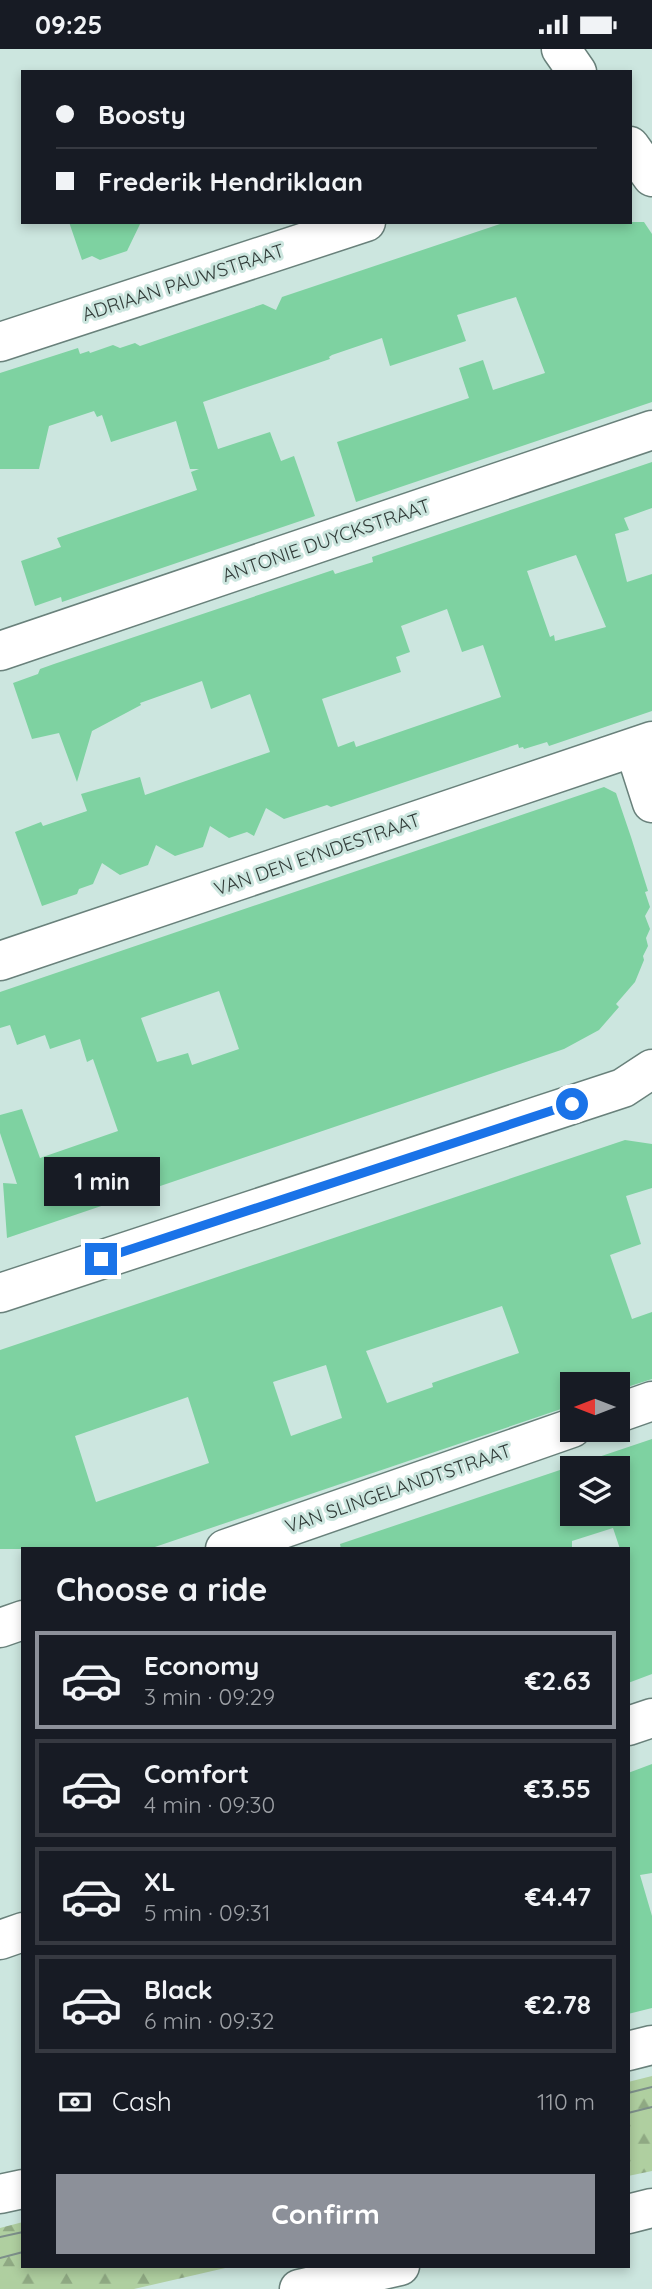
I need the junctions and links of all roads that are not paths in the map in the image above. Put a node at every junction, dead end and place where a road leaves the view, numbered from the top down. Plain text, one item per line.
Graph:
1 (561, 49) edge
2 (576, 70) edge
3 (652, 128) edge
4 (632, 135) edge
5 (632, 149) edge
6 (652, 177) edge
7 (360, 224) edge
8 (0, 342) edge
9 (652, 429) edge
10 (0, 651) edge
11 (643, 744) edge
12 (652, 803) edge
13 (0, 961) edge
14 (652, 1069) edge
15 (0, 1293) edge
16 (652, 1401) edge
17 (630, 1409) edge
18 (560, 1433) edge
19 (231, 1547) edge
20 (21, 1621) edge
21 (0, 1628) edge
22 (652, 1718) edge
23 (630, 1725) edge
24 (21, 1933) edge
25 (0, 1940) edge
26 (652, 2045) edge
27 (630, 2050) edge
28 (21, 2189) edge
29 (0, 2194) edge
30 (652, 2208) edge
31 (630, 2214) edge
32 (391, 2268) edge
33 (299, 2289) edge

1 - 2 street
3 - 4 street
5 - 6 street
7 - 8 street, ADRIAAN PAUWSTRAAT
9 - 10 street, ANTONIE DUYCKSTRAAT
11 - 12 street
11 - 13 street, VAN DEN EYNDESTRAAT
14 - 15 street
16 - 17 street
18 - 19 street, VAN SLINGELANDTSTRAAT
20 - 21 street
22 - 23 street
24 - 25 street
26 - 27 street
28 - 29 street
30 - 31 street
32 - 33 street

